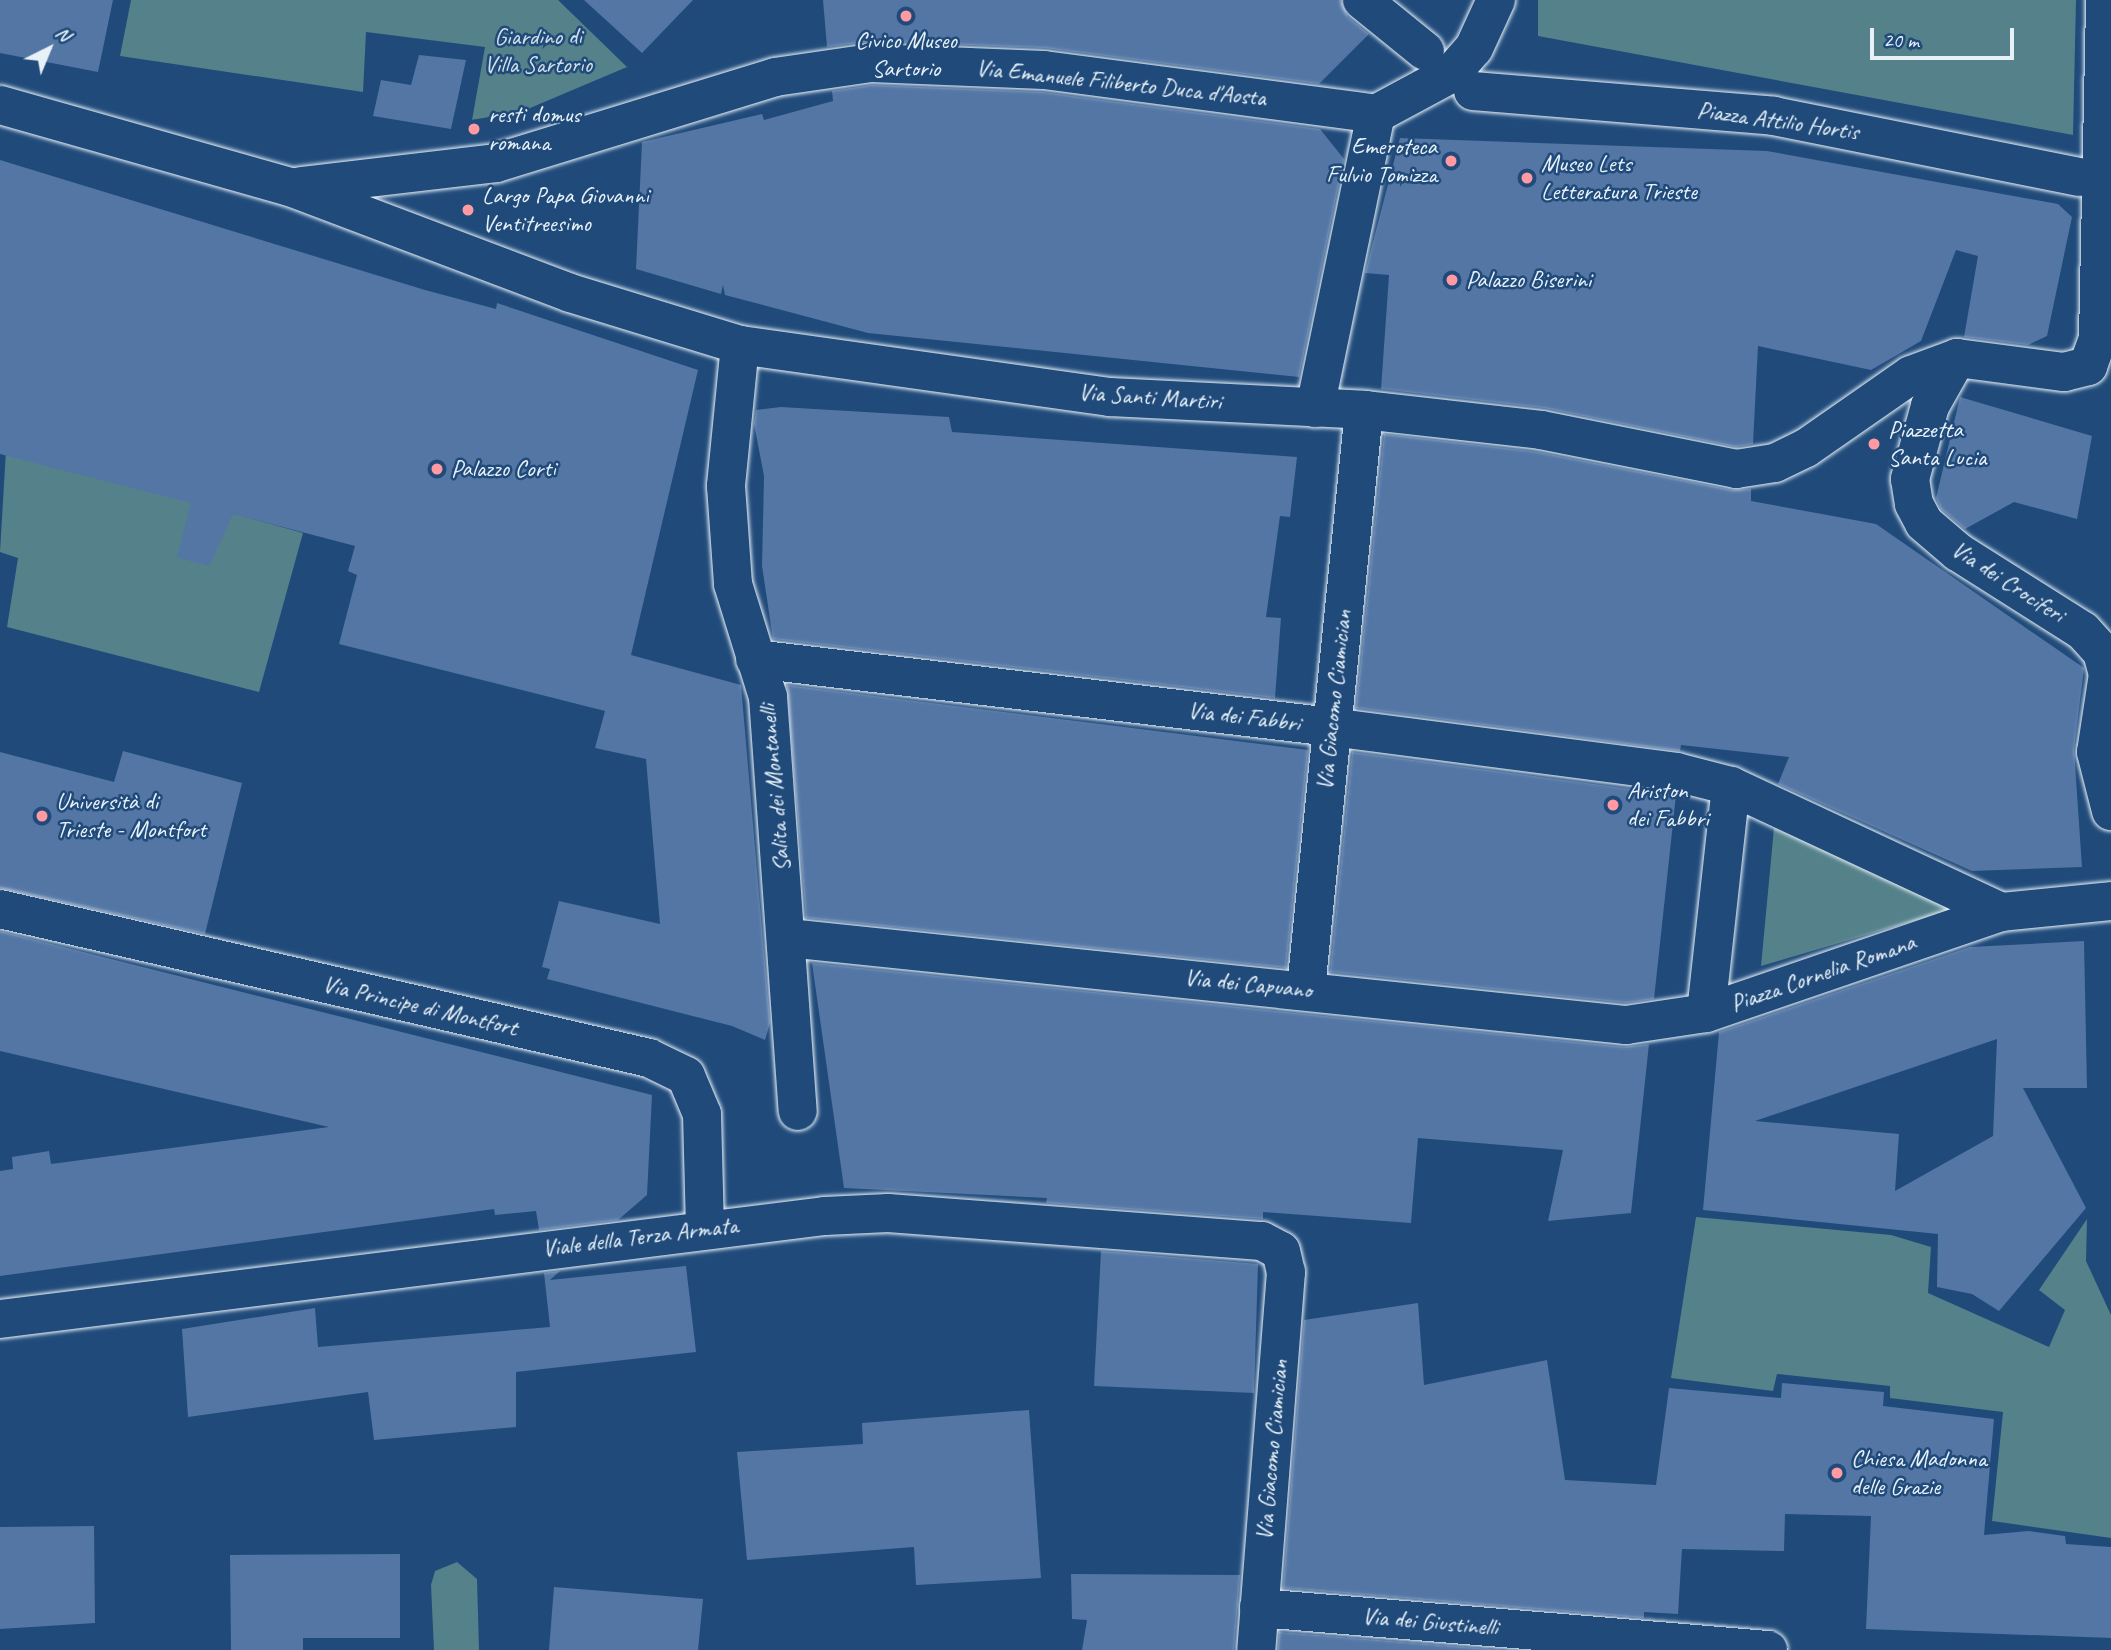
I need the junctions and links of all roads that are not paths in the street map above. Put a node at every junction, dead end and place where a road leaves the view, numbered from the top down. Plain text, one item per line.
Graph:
1 (1362, 0) edge
2 (1496, 0) edge
3 (2105, 0) edge
4 (1425, 51) dead end
5 (1473, 91) dead end
6 (0, 105) edge
7 (1376, 114) junction
8 (2092, 179) junction
9 (290, 187) junction
10 (740, 345) junction
11 (1957, 358) junction
12 (1315, 408) junction
13 (1364, 410) junction
14 (755, 659) junction
15 (1331, 727) junction
16 (1731, 786) junction
17 (2111, 811) edge
18 (2111, 901) edge
19 (0, 909) edge
20 (2001, 912) junction
21 (788, 938) junction
22 (1306, 989) junction
23 (1706, 1013) junction
24 (798, 1111) dead end
25 (705, 1229) junction
26 (1281, 1251) joint
27 (0, 1319) edge
28 (1259, 1608) junction
29 (1630, 1645) edge
30 (1256, 1650) edge
31 (1768, 1650) edge

1 - 4 street
2 - 7 street
3 - 8 street
5 - 8 street, Piazza Attilio Hortis
6 - 9 street
7 - 9 street, Via Emanuele Filiberto Duca d'Aosta
7 - 12 street
8 - 11 street
9 - 10 street, Via Santi Martiri
10 - 12 street, Via Santi Martiri
10 - 14 street, Salita dei Montanelli
11 - 13 street, Via Santi Martiri
11 - 17 street, Via dei Crociferi
12 - 13 street, Via Santi Martiri
13 - 15 street, Via Giacomo Ciamician
14 - 15 street, Via dei Fabbri
14 - 21 street, Salita dei Montanelli
15 - 16 street, Via dei Fabbri
15 - 22 street, Via Giacomo Ciamician
16 - 20 street
16 - 23 street, Piazza Cornelia Romana
18 - 20 street, Piazza Cornelia Romana
19 - 25 street, Via Principe di Montfort
20 - 23 street, Piazza Cornelia Romana
21 - 22 street, Via dei Capuano
21 - 24 street, Salita dei Montanelli
22 - 23 street, Via dei Capuano
25 - 26 street, Viale della Terza Armata
25 - 27 street, Viale della Terza Armata
26 - 28 street, Via Giacomo Ciamician
28 - 29 street, Via dei Giustinelli
28 - 30 street, Via Giacomo Ciamician
29 - 31 street, Via dei Giustinelli

